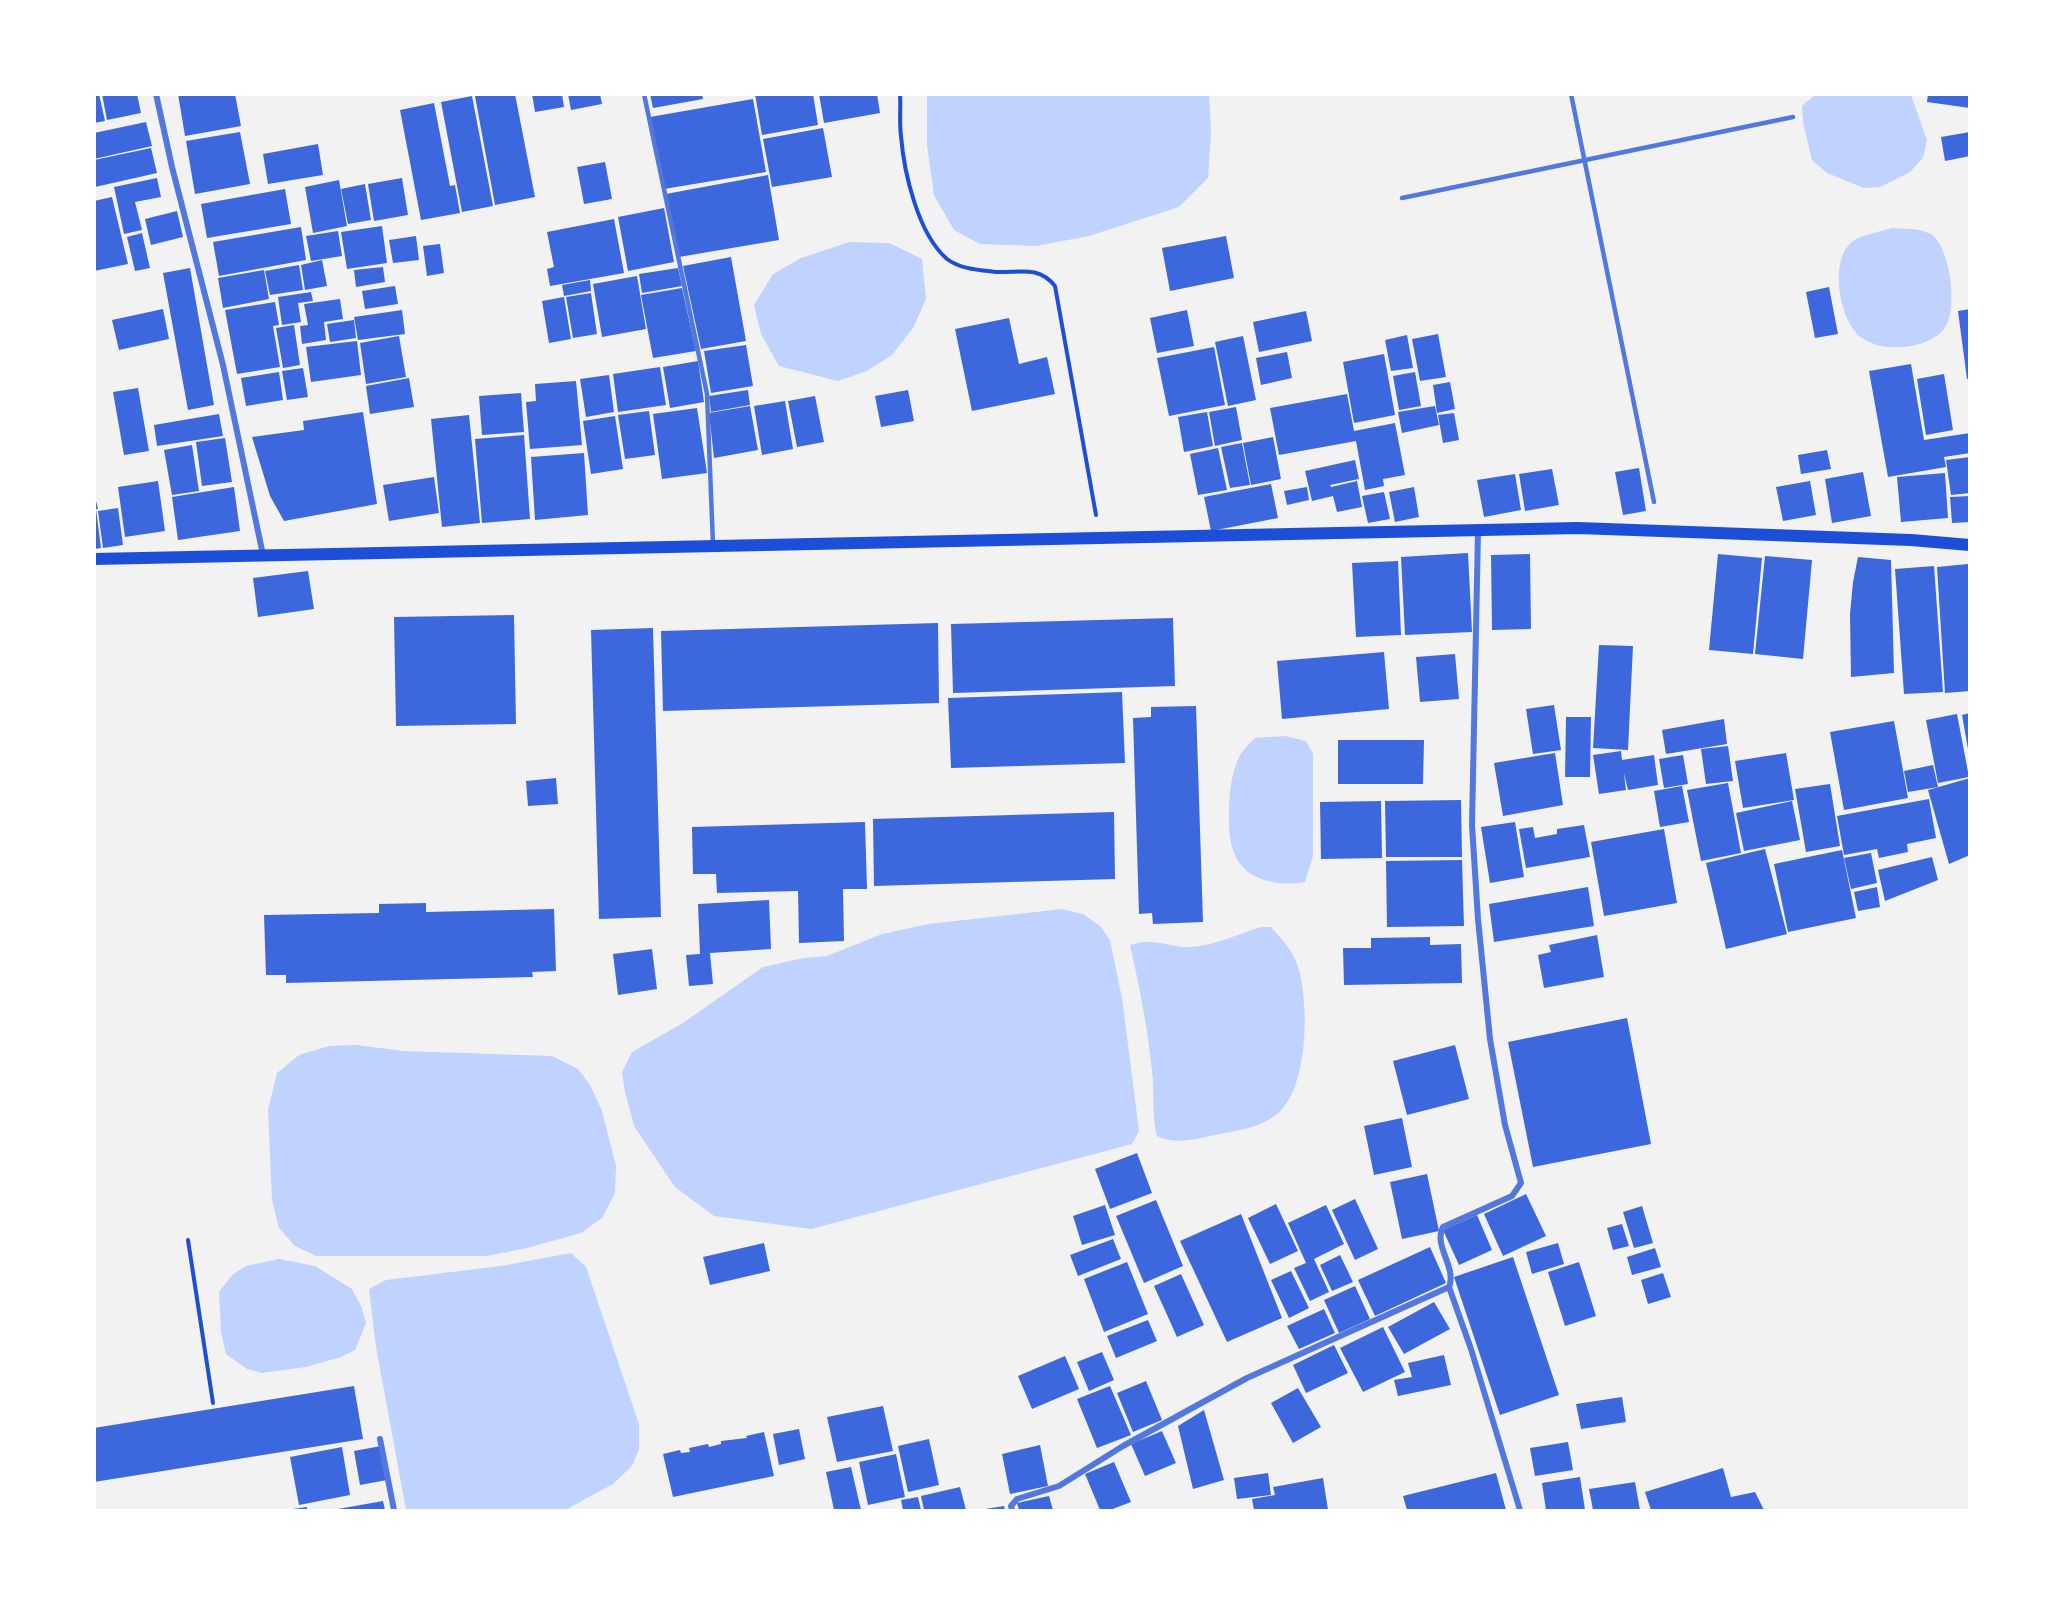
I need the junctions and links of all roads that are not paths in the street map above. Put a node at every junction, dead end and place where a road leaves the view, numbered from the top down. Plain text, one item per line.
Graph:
1 (156, 94) edge
2 (644, 94) edge
3 (1571, 94) edge
4 (1793, 117) dead end
5 (1585, 160) junction
6 (1402, 198) dead end
7 (1654, 502) dead end
8 (1478, 531) junction
9 (1970, 545) edge
10 (713, 547) junction
11 (263, 555) junction
12 (94, 559) edge
13 (1449, 1287) junction
14 (380, 1439) dead end
15 (394, 1510) edge
16 (1011, 1510) edge
17 (1520, 1510) edge

1 - 11 street
2 - 10 lane
3 - 5 lane
4 - 5 lane
5 - 6 lane
5 - 7 lane
8 - 9 main road
8 - 10 main road
8 - 13 street
10 - 11 main road
11 - 12 main road
13 - 16 street
13 - 17 street
14 - 15 street

